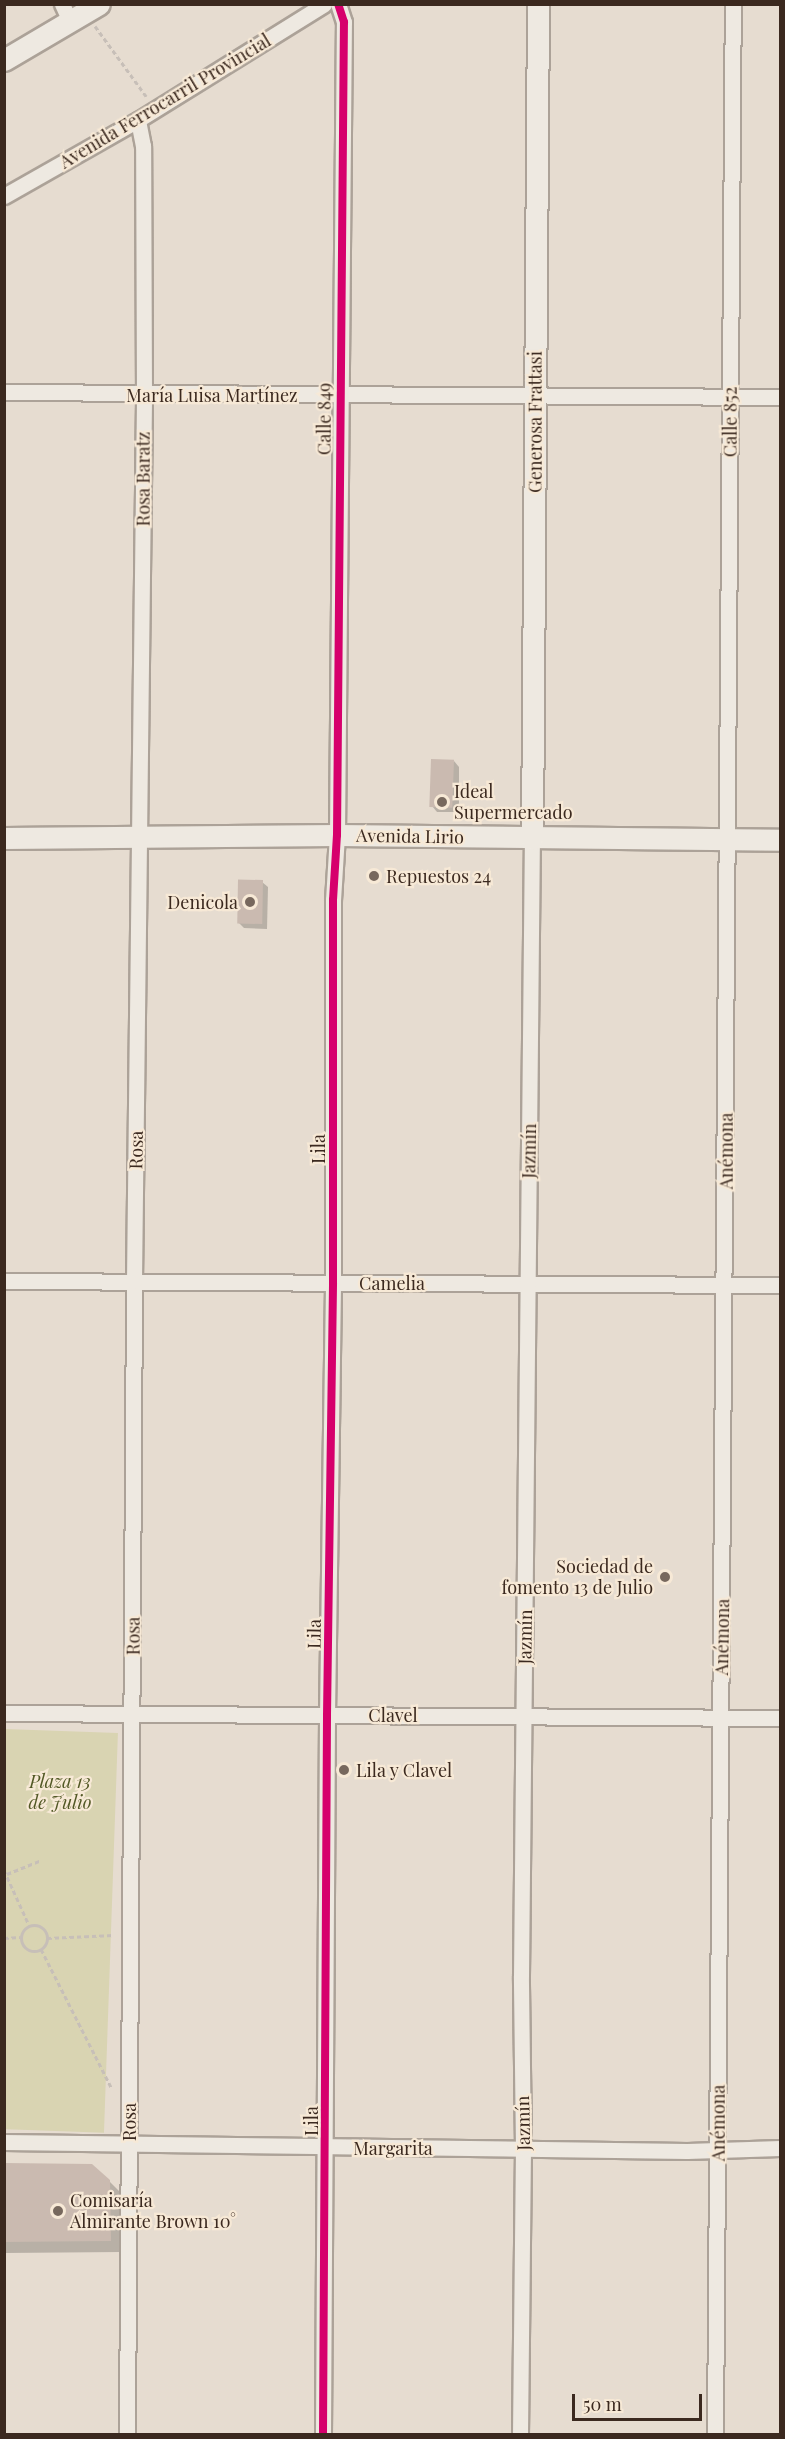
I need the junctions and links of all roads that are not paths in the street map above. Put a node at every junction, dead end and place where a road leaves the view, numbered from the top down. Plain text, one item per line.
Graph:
1 (324, 4) edge
2 (338, 4) edge
3 (538, 4) edge
4 (733, 4) edge
5 (80, 11) edge
6 (4, 60) edge
7 (138, 120) junction
8 (4, 195) edge
9 (4, 392) edge
10 (144, 395) junction
11 (535, 395) junction
12 (339, 396) junction
13 (730, 397) junction
14 (780, 397) edge
15 (337, 835) junction
16 (140, 837) junction
17 (4, 838) edge
18 (532, 839) junction
19 (728, 839) junction
20 (780, 840) edge
21 (4, 1281) edge
22 (134, 1281) junction
23 (333, 1283) junction
24 (528, 1284) junction
25 (726, 1284) junction
26 (780, 1285) edge
27 (4, 1713) edge
28 (132, 1714) junction
29 (327, 1715) junction
30 (524, 1716) junction
31 (721, 1717) junction
32 (780, 1718) edge
33 (4, 2142) edge
34 (129, 2143) junction
35 (325, 2148) junction
36 (523, 2148) junction
37 (780, 2148) edge
38 (718, 2149) junction
39 (127, 2434) edge
40 (323, 2434) edge
41 (520, 2434) edge
42 (715, 2434) edge

1 - 7 street, Avenida Ferrocarril Provincial
2 - 12 street, Calle 849
3 - 11 main road, Generosa Frattasi
4 - 13 street, Calle 852
5 - 6 main road
7 - 8 street, Avenida Ferrocarril Provincial
7 - 10 street, Rosa Baratz
9 - 10 street, María Luisa Martínez
10 - 12 street, María Luisa Martínez
10 - 16 street, Rosa Baratz
11 - 12 street, María Luisa Martínez
11 - 13 street, María Luisa Martínez
11 - 18 main road, Generosa Frattasi
12 - 15 street, Calle 849
13 - 14 street, María Luisa Martínez
13 - 19 street, Calle 852
15 - 16 main road, Avenida Lirio
15 - 18 main road, Avenida Lirio
15 - 23 street, Lila
16 - 17 main road, Avenida Lirio
16 - 22 street, Rosa
18 - 19 main road, Avenida Lirio
18 - 24 street, Jazmín
19 - 20 main road, Avenida Lirio
19 - 25 street, Anémona
21 - 22 street, Camelia
22 - 23 street, Camelia
22 - 28 street, Rosa
23 - 24 street, Camelia
23 - 29 street, Lila
24 - 25 street, Camelia
24 - 30 street, Jazmín
25 - 26 street, Camelia
25 - 31 street, Anémona
27 - 28 street, Clavel
28 - 29 street, Clavel
28 - 34 street, Rosa
29 - 30 street, Clavel
29 - 35 street, Lila
30 - 31 street, Clavel
30 - 36 street, Jazmín
31 - 32 street, Clavel
31 - 38 street, Anémona
33 - 34 street, Margarita
34 - 35 street, Margarita
34 - 39 street, Rosa
35 - 36 street, Margarita
35 - 40 street, Lila
36 - 38 street, Margarita
36 - 41 street, Jazmín
37 - 38 street, Margarita
38 - 42 street, Anémona

